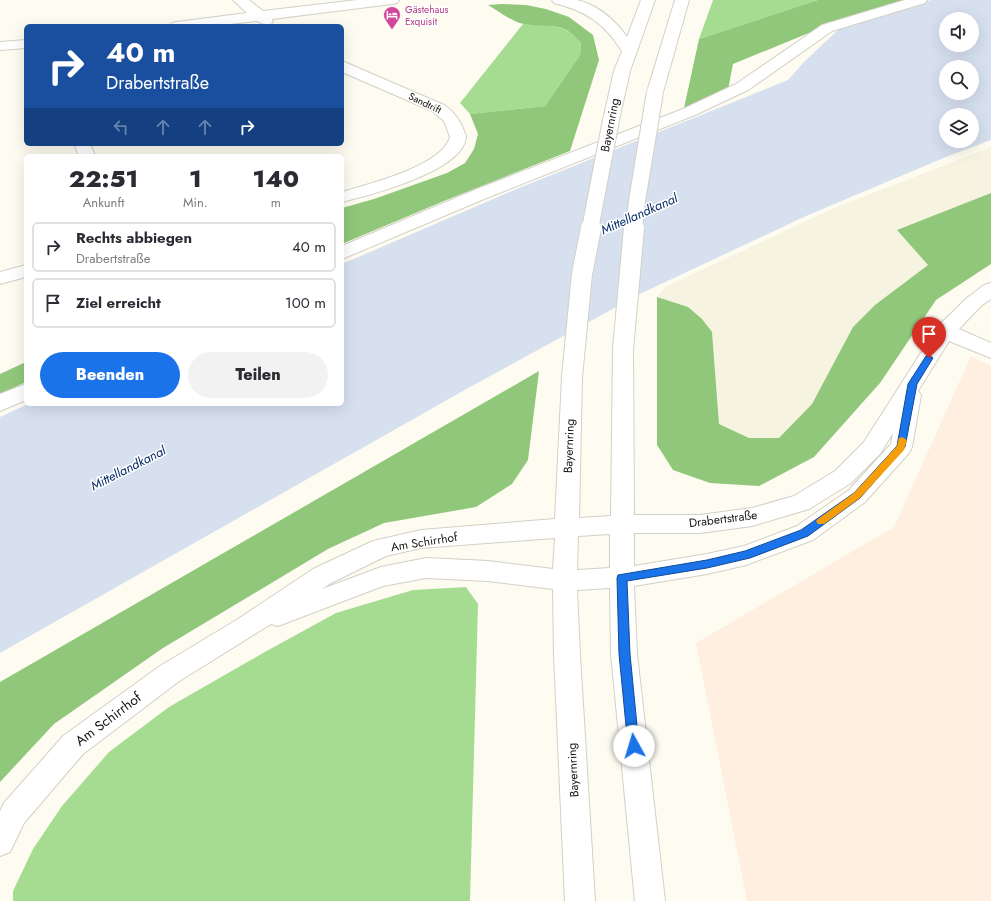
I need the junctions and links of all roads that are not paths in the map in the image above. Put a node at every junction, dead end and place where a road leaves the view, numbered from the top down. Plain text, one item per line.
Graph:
1 (240, 0) edge
2 (392, 0) edge
3 (559, 0) edge
4 (648, 0) edge
5 (682, 0) edge
6 (920, 0) edge
7 (259, 16) junction
8 (193, 24) edge
9 (271, 24) edge
10 (24, 44) edge
11 (0, 46) edge
12 (629, 51) junction
13 (344, 67) edge
14 (344, 196) edge
15 (344, 252) edge
16 (24, 272) edge
17 (0, 278) edge
18 (991, 289) edge
19 (945, 331) junction
20 (991, 351) edge
21 (913, 384) junction
22 (24, 392) edge
23 (0, 403) edge
24 (622, 524) junction
25 (567, 528) junction
26 (622, 578) junction
27 (565, 580) junction
28 (247, 627) junction
29 (0, 842) edge
30 (580, 901) edge
31 (650, 901) edge

1 - 7 street
2 - 7 street
3 - 12 street
4 - 12 street, Bayernring
5 - 24 street, bridge
6 - 15 street
7 - 8 street
7 - 9 street
10 - 11 street
12 - 25 street, Bayernring, bridge
13 - 14 street, Sandtrift
16 - 17 street
18 - 19 street, Drabertstraße
19 - 20 street
19 - 21 street, Drabertstraße
21 - 24 street, Drabertstraße
21 - 26 street, Drabertstraße
22 - 23 street
24 - 25 street, Am Schirrhof
24 - 26 street
25 - 27 street, Bayernring
25 - 28 street, Am Schirrhof
26 - 27 street, Drabertstraße
26 - 31 street
27 - 28 street, Am Schirrhof
27 - 30 street, Bayernring
28 - 29 street, Am Schirrhof

